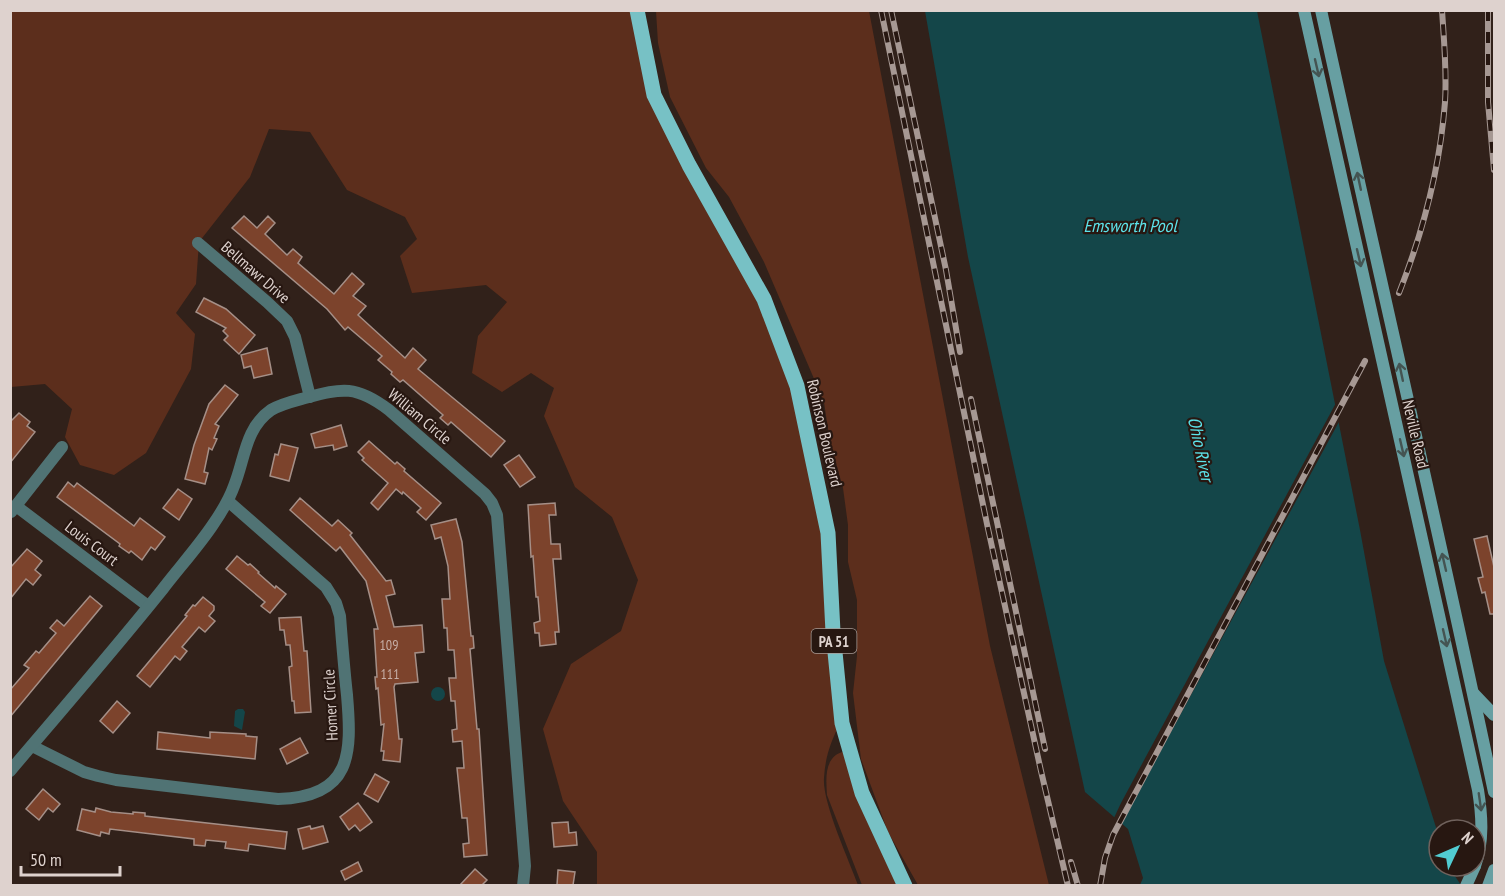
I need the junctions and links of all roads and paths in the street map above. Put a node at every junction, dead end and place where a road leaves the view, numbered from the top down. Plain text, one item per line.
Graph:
1 (637, 10) edge
2 (1304, 10) edge
3 (1321, 10) edge
4 (198, 243) dead end
5 (310, 397) junction
6 (62, 447) dead end
7 (228, 501) junction
8 (13, 509) edge
9 (148, 606) junction
10 (1474, 694) junction
11 (1494, 715) edge
12 (32, 746) junction
13 (10, 771) edge
14 (1494, 792) edge
15 (1482, 818) edge
16 (1494, 870) edge
17 (523, 885) edge
18 (905, 885) edge
19 (1488, 885) edge

1 - 18 main road, Robinson Boulevard / PA 51
2 -> 15 main road, Neville Road
10 -> 3 main road, Neville Road
4 - 5 street, Bellmawr Drive
5 - 7 street, William Circle
5 - 17 street, William Circle
6 - 8 street
7 - 9 street, William Circle
7 - 12 street, Homer Circle
8 - 9 street, Louis Court
9 - 12 street, William Circle
10 - 11 main road
10 - 14 main road, Neville Road
12 - 13 street, William Circle
16 - 19 main road

